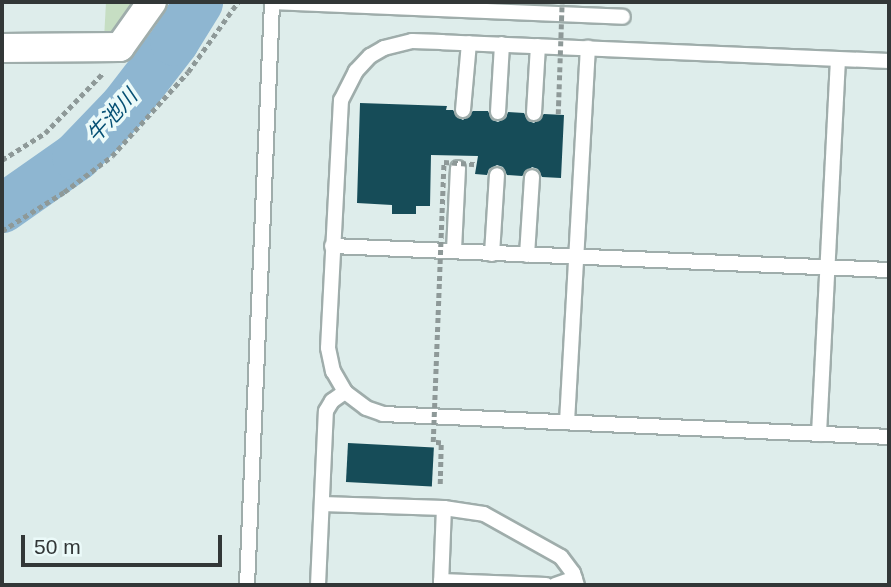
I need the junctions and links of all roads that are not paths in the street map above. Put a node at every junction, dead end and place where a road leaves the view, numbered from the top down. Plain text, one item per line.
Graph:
1 (152, 2) edge
2 (272, 2) edge
3 (623, 17) dead end
4 (469, 43) junction
5 (502, 44) junction
6 (538, 46) junction
7 (2, 48) edge
8 (588, 48) junction
9 (838, 59) junction
10 (889, 61) edge
11 (463, 110) dead end
12 (498, 112) dead end
13 (534, 113) dead end
14 (458, 168) dead end
15 (497, 175) dead end
16 (532, 177) dead end
17 (332, 246) junction
18 (454, 250) junction
19 (492, 254) junction
20 (527, 255) junction
21 (576, 257) junction
22 (828, 268) junction
23 (889, 270) edge
24 (345, 392) junction
25 (567, 422) junction
26 (819, 435) junction
27 (889, 437) edge
28 (322, 503) junction
29 (444, 508) junction
30 (576, 582) edge
31 (441, 583) edge
32 (247, 585) edge
33 (318, 585) edge
34 (547, 585) edge
35 (555, 585) edge

1 - 7 street
2 - 3 lane
2 - 32 lane
4 - 5 lane
4 - 11 lane
4 - 17 lane
5 - 6 lane
5 - 12 lane
6 - 8 lane
6 - 13 lane
8 - 9 lane
8 - 21 lane
9 - 10 lane
9 - 22 lane
14 - 18 lane
15 - 19 lane
16 - 20 lane
17 - 18 lane
17 - 24 lane
18 - 19 lane
19 - 20 lane
20 - 21 lane
21 - 22 lane
21 - 25 lane
22 - 23 lane
22 - 26 lane
24 - 25 lane
24 - 28 lane
25 - 26 lane
26 - 27 lane
28 - 29 lane
28 - 33 lane
29 - 30 lane
29 - 31 lane
30 - 35 lane
31 - 34 lane

